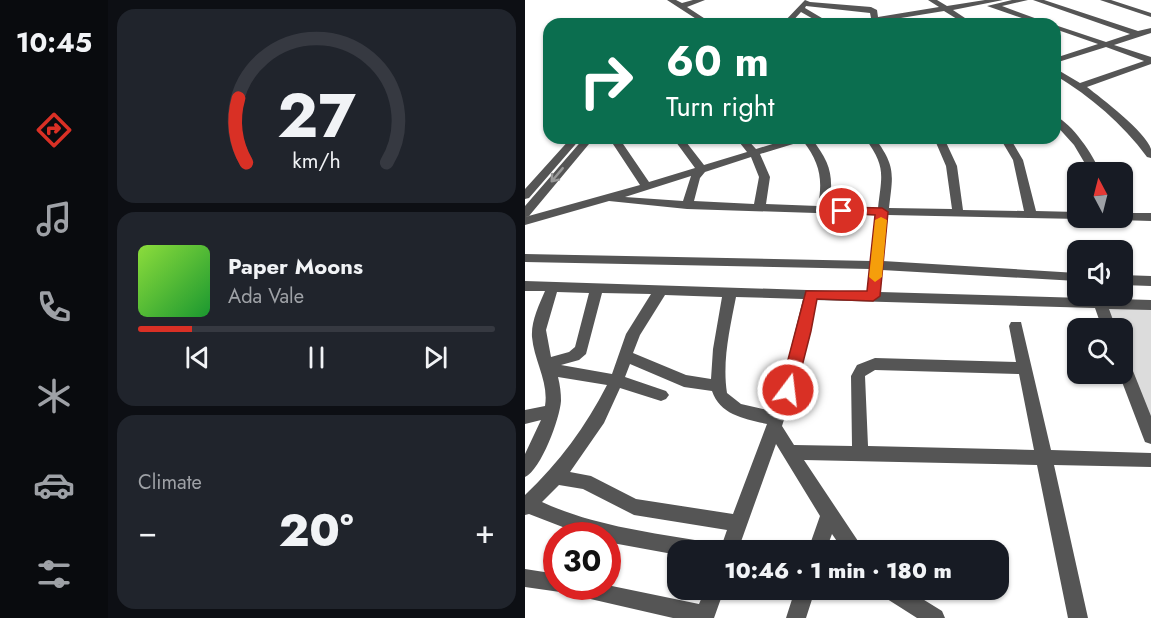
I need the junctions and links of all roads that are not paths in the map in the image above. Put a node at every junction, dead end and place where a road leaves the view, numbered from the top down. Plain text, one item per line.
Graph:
1 (671, 0) edge
2 (701, 0) edge
3 (932, 0) edge
4 (1024, 0) edge
5 (1037, 0) edge
6 (1104, 0) edge
7 (996, 3) edge
8 (1121, 3) edge
9 (803, 4) edge
10 (681, 6) junction
11 (947, 11) junction
12 (1151, 15) edge
13 (700, 18) edge
14 (791, 18) edge
15 (820, 18) edge
16 (877, 18) edge
17 (907, 18) edge
18 (959, 18) edge
19 (1032, 18) edge
20 (1061, 29) edge
21 (1151, 30) edge
22 (1138, 34) junction
23 (1104, 45) junction
24 (1061, 59) edge
25 (1151, 61) edge
26 (1061, 76) edge
27 (1079, 87) junction
28 (1061, 125) edge
29 (1139, 137) junction
30 (1151, 137) edge
31 (571, 144) edge
32 (584, 144) edge
33 (618, 144) edge
34 (682, 144) edge
35 (746, 144) edge
36 (782, 144) edge
37 (810, 144) edge
38 (874, 144) edge
39 (942, 144) edge
40 (1009, 144) edge
41 (753, 152) junction
42 (1151, 155) edge
43 (1090, 162) edge
44 (701, 169) junction
45 (646, 186) junction
46 (525, 196) edge
47 (609, 198) junction
48 (687, 205) junction
49 (759, 207) junction
50 (823, 210) junction
51 (882, 212) junction
52 (525, 213) edge
53 (958, 214) junction
54 (1031, 215) junction
55 (1067, 216) edge
56 (1133, 217) edge
57 (1151, 217) edge
58 (525, 221) edge
59 (525, 258) edge
60 (876, 265) junction
61 (1067, 276) edge
62 (1133, 280) edge
63 (1151, 281) edge
64 (525, 286) edge
65 (553, 286) junction
66 (597, 288) junction
67 (661, 290) junction
68 (730, 292) junction
69 (811, 294) junction
70 (873, 296) junction
71 (1067, 302) edge
72 (1133, 304) edge
73 (1151, 304) edge
74 (1016, 326) dead end
75 (625, 356) junction
76 (548, 367) junction
77 (1025, 368) junction
78 (617, 379) junction
79 (1131, 384) edge
80 (717, 386) junction
81 (661, 395) dead end
82 (551, 412) junction
83 (525, 417) edge
84 (775, 423) junction
85 (1151, 437) edge
86 (532, 445) edge
87 (789, 452) junction
88 (860, 453) junction
89 (1045, 456) junction
90 (1151, 460) edge
91 (525, 469) edge
92 (556, 477) junction
93 (527, 506) edge
94 (829, 515) junction
95 (738, 524) junction
96 (732, 540) edge
97 (820, 540) edge
98 (847, 540) edge
99 (667, 544) edge
100 (525, 578) edge
101 (543, 581) edge
102 (621, 598) edge
103 (710, 600) edge
104 (802, 600) edge
105 (907, 600) edge
106 (704, 617) edge
107 (796, 618) edge
108 (935, 618) edge
109 (1078, 618) edge

1 - 10 street
2 - 10 street
3 - 11 street
4 - 7 street
5 - 22 street
6 - 8 street
7 - 11 street
7 - 19 street
8 - 12 street
9 - 14 street
9 - 15 street
9 - 16 street
10 - 13 street
11 - 17 street
11 - 18 street
20 - 23 street
21 - 22 street
22 - 23 street
23 - 24 street
23 - 25 street
25 - 27 street
26 - 27 street
27 - 29 street
28 - 43 street
29 - 30 street
29 - 42 street
31 - 46 street
32 -> 52 street
33 - 45 street
34 - 44 street
35 - 41 street
36 - 41 street
37 - 50 street
38 - 51 street
39 - 53 street
40 - 54 street
41 - 44 street
41 - 49 street
44 - 45 street
44 - 48 street
45 - 47 street
47 - 48 street
47 - 58 street
48 - 49 street
49 - 50 street
50 - 51 street
51 - 53 street
51 - 60 street
53 - 54 street
54 - 55 street
56 - 57 street
59 - 60 street
60 - 61 street
60 - 70 street
62 - 63 street
64 - 65 street
65 - 66 street
65 - 76 street
66 - 67 street
66 - 76 street
67 - 68 street
67 - 75 street
68 - 69 street
68 - 80 street
69 - 70 street
69 - 84 street
70 - 71 street
72 - 73 street
74 - 77 street
75 - 78 street
75 - 80 street
76 - 78 street
76 - 82 street
77 - 88 street
77 - 89 street
78 - 81 street
78 - 92 street
79 - 85 street
80 - 84 street
82 - 83 street
82 - 86 street
84 - 87 street
84 - 95 street
86 - 91 street
87 - 88 street
87 - 94 street
88 - 89 street
89 - 90 street
89 - 109 street
92 - 93 street
92 - 95 street
93 - 99 street
94 - 97 street
94 - 98 street
95 - 96 street
100 - 101 street
102 - 106 street
103 - 106 street
104 - 107 street
105 - 108 street

